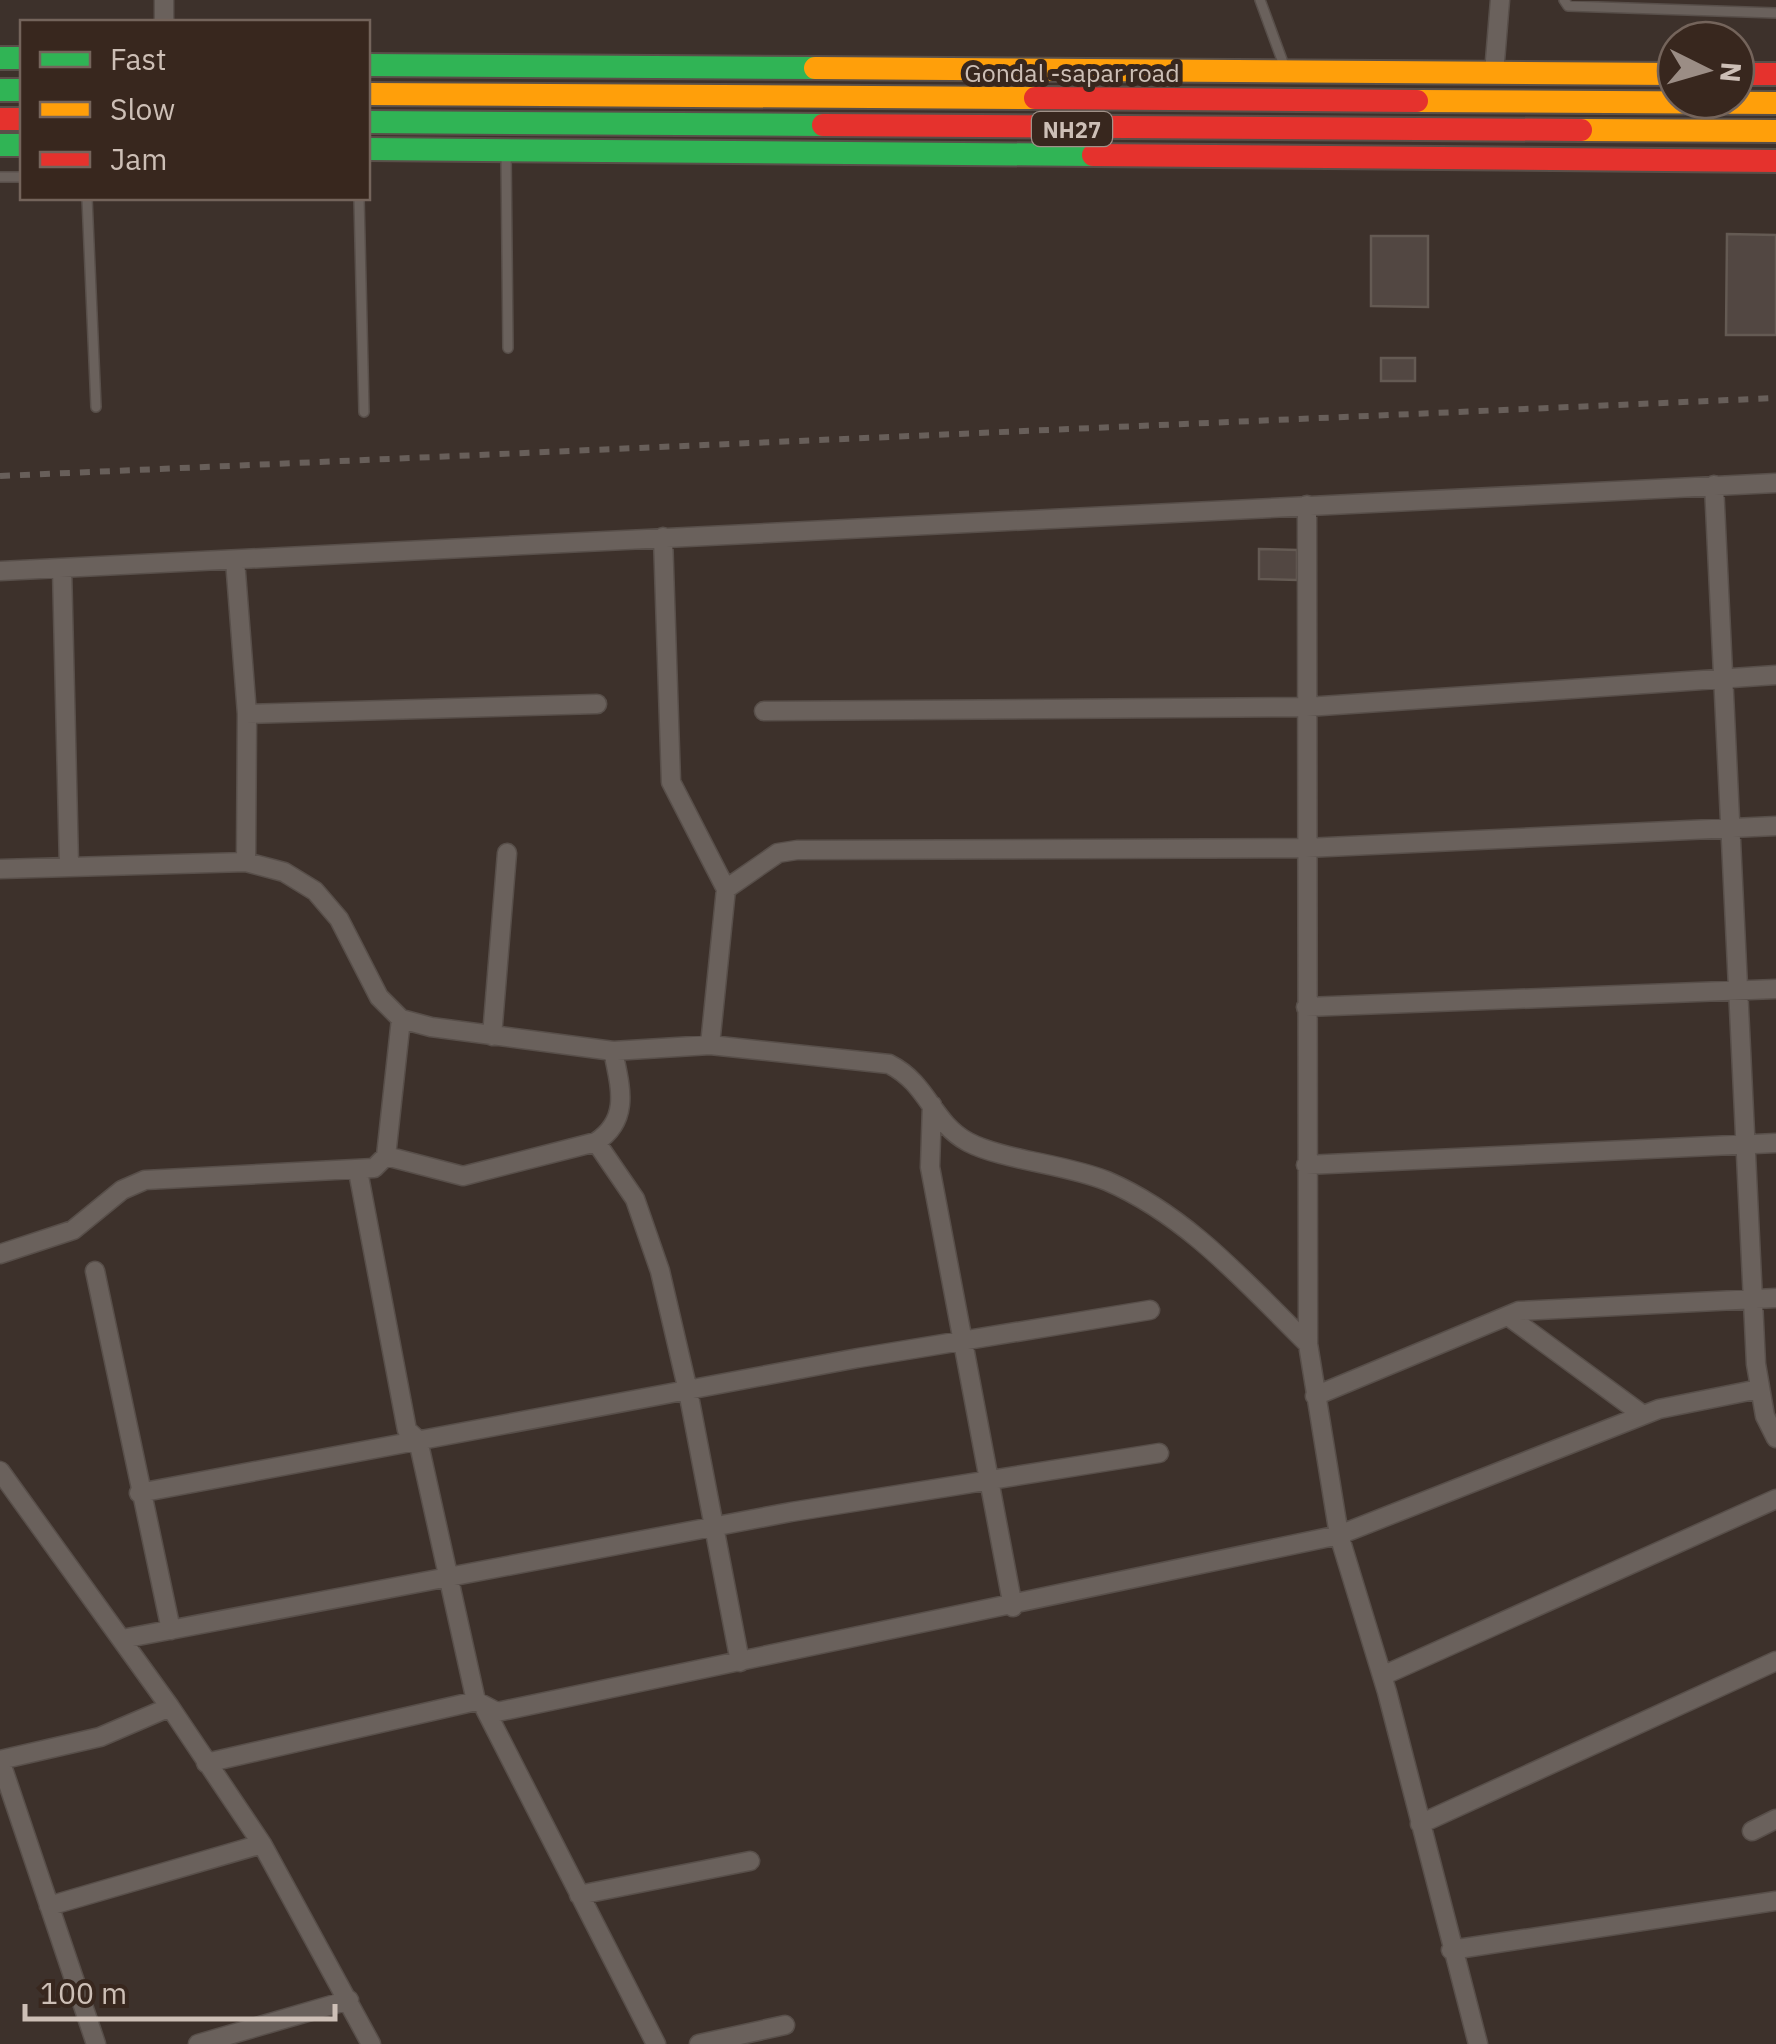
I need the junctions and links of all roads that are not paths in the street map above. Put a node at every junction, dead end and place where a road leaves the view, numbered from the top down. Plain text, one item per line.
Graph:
1 (1260, 0) edge
2 (1500, 0) edge
3 (1564, 0) edge
4 (1746, 0) edge
5 (1746, 12) junction
6 (1776, 13) edge
7 (370, 65) edge
8 (1287, 72) junction
9 (1494, 73) junction
10 (1656, 74) edge
11 (370, 94) edge
12 (1776, 103) edge
13 (370, 122) edge
14 (1776, 131) edge
15 (370, 150) edge
16 (506, 150) junction
17 (1776, 160) edge
18 (86, 200) edge
19 (359, 200) edge
20 (508, 348) dead end
21 (96, 407) dead end
22 (364, 412) dead end
23 (1776, 483) edge
24 (1714, 485) junction
25 (1307, 505) junction
26 (664, 537) junction
27 (235, 560) junction
28 (62, 568) junction
29 (0, 570) edge
30 (1776, 676) edge
31 (1722, 679) junction
32 (597, 704) dead end
33 (1307, 707) junction
34 (764, 711) dead end
35 (247, 714) junction
36 (1776, 826) edge
37 (1730, 828) junction
38 (1306, 848) junction
39 (508, 853) dead end
40 (246, 862) junction
41 (69, 866) junction
42 (0, 870) edge
43 (726, 889) junction
44 (1776, 989) edge
45 (1736, 991) junction
46 (1306, 1007) junction
47 (401, 1019) junction
48 (492, 1036) junction
49 (710, 1044) junction
50 (612, 1051) junction
51 (932, 1105) junction
52 (596, 1142) junction
53 (1776, 1143) edge
54 (1743, 1144) junction
55 (386, 1156) junction
56 (1306, 1166) junction
57 (358, 1171) junction
58 (0, 1254) edge
59 (95, 1271) dead end
60 (1776, 1298) edge
61 (1752, 1299) junction
62 (1150, 1310) dead end
63 (1508, 1316) junction
64 (963, 1340) junction
65 (1308, 1344) junction
66 (1759, 1389) junction
67 (688, 1391) junction
68 (1314, 1396) junction
69 (1643, 1415) junction
70 (1776, 1438) edge
71 (418, 1440) junction
72 (1160, 1452) dead end
73 (0, 1470) edge
74 (989, 1481) junction
75 (139, 1493) junction
76 (1776, 1499) edge
77 (714, 1527) junction
78 (1339, 1536) junction
79 (446, 1577) junction
80 (1013, 1607) junction
81 (171, 1630) junction
82 (122, 1640) junction
83 (1776, 1661) edge
84 (740, 1662) junction
85 (1382, 1676) junction
86 (480, 1705) junction
87 (170, 1706) junction
88 (206, 1763) junction
89 (1776, 1819) edge
90 (1420, 1824) junction
91 (1752, 1830) dead end
92 (262, 1844) junction
93 (750, 1861) dead end
94 (580, 1895) junction
95 (1776, 1901) edge
96 (49, 1906) junction
97 (1451, 1950) junction
98 (350, 2000) junction
99 (785, 2025) dead end
100 (96, 2044) edge
101 (198, 2044) edge
102 (371, 2044) edge
103 (656, 2044) edge
104 (699, 2044) edge
105 (1478, 2044) edge

1 - 8 lane
2 - 9 street
3 - 5 lane
4 - 5 lane
5 - 6 lane
7 - 8 main road
8 - 9 main road
9 - 10 main road
11 - 12 main road, Gondal -sapar road / NH27
13 - 14 main road, NH27
15 - 16 main road
16 - 17 main road
16 - 20 lane
18 - 21 lane
19 - 22 lane
23 - 24 street
24 - 25 street
24 - 31 street
25 - 26 street
25 - 33 street
26 - 27 street
26 - 43 street
27 - 28 street
27 - 35 street
28 - 29 street
28 - 41 street
30 - 31 street
31 - 33 street
31 - 37 street
32 - 35 street
33 - 34 street
33 - 38 street
35 - 40 street
36 - 37 street
37 - 38 street
37 - 45 street
38 - 43 street
38 - 46 street
39 - 48 street
40 - 41 street
40 - 47 street
41 - 42 street
43 - 49 street
44 - 45 street
45 - 46 street
45 - 54 street
46 - 56 street
47 - 48 street
47 - 55 street
48 - 50 street
49 - 50 street
49 - 51 street
50 - 52 street
51 - 64 street
51 - 65 street
52 - 55 street
52 - 67 street
53 - 54 street
54 - 56 street
54 - 61 street
55 - 57 street
56 - 65 street
57 - 58 street
57 - 71 street
59 - 75 street
60 - 61 street
61 - 63 street
61 - 66 street
62 - 64 street
63 - 68 street
63 - 69 street
64 - 67 street
64 - 74 street
65 - 68 street
66 - 69 street
66 - 70 street
67 - 71 street
67 - 77 street
68 - 78 street
69 - 78 street
71 - 75 street
71 - 79 street
72 - 74 street
73 - 82 street
74 - 77 street
74 - 80 street
75 - 81 street
76 - 85 street
77 - 79 street
77 - 84 street
78 - 80 street
78 - 85 street
79 - 81 street
79 - 86 street
80 - 84 street
81 - 82 street
82 - 87 street
83 - 90 street
84 - 86 street
85 - 90 street
86 - 88 street
86 - 94 street
87 - 88 street
87 - 96 street
88 - 92 street
89 - 91 street
90 - 97 street
92 - 96 street
92 - 98 street
93 - 94 street
94 - 103 street
95 - 97 street
96 - 100 street
97 - 105 street
98 - 101 street
98 - 102 street
99 - 104 street

